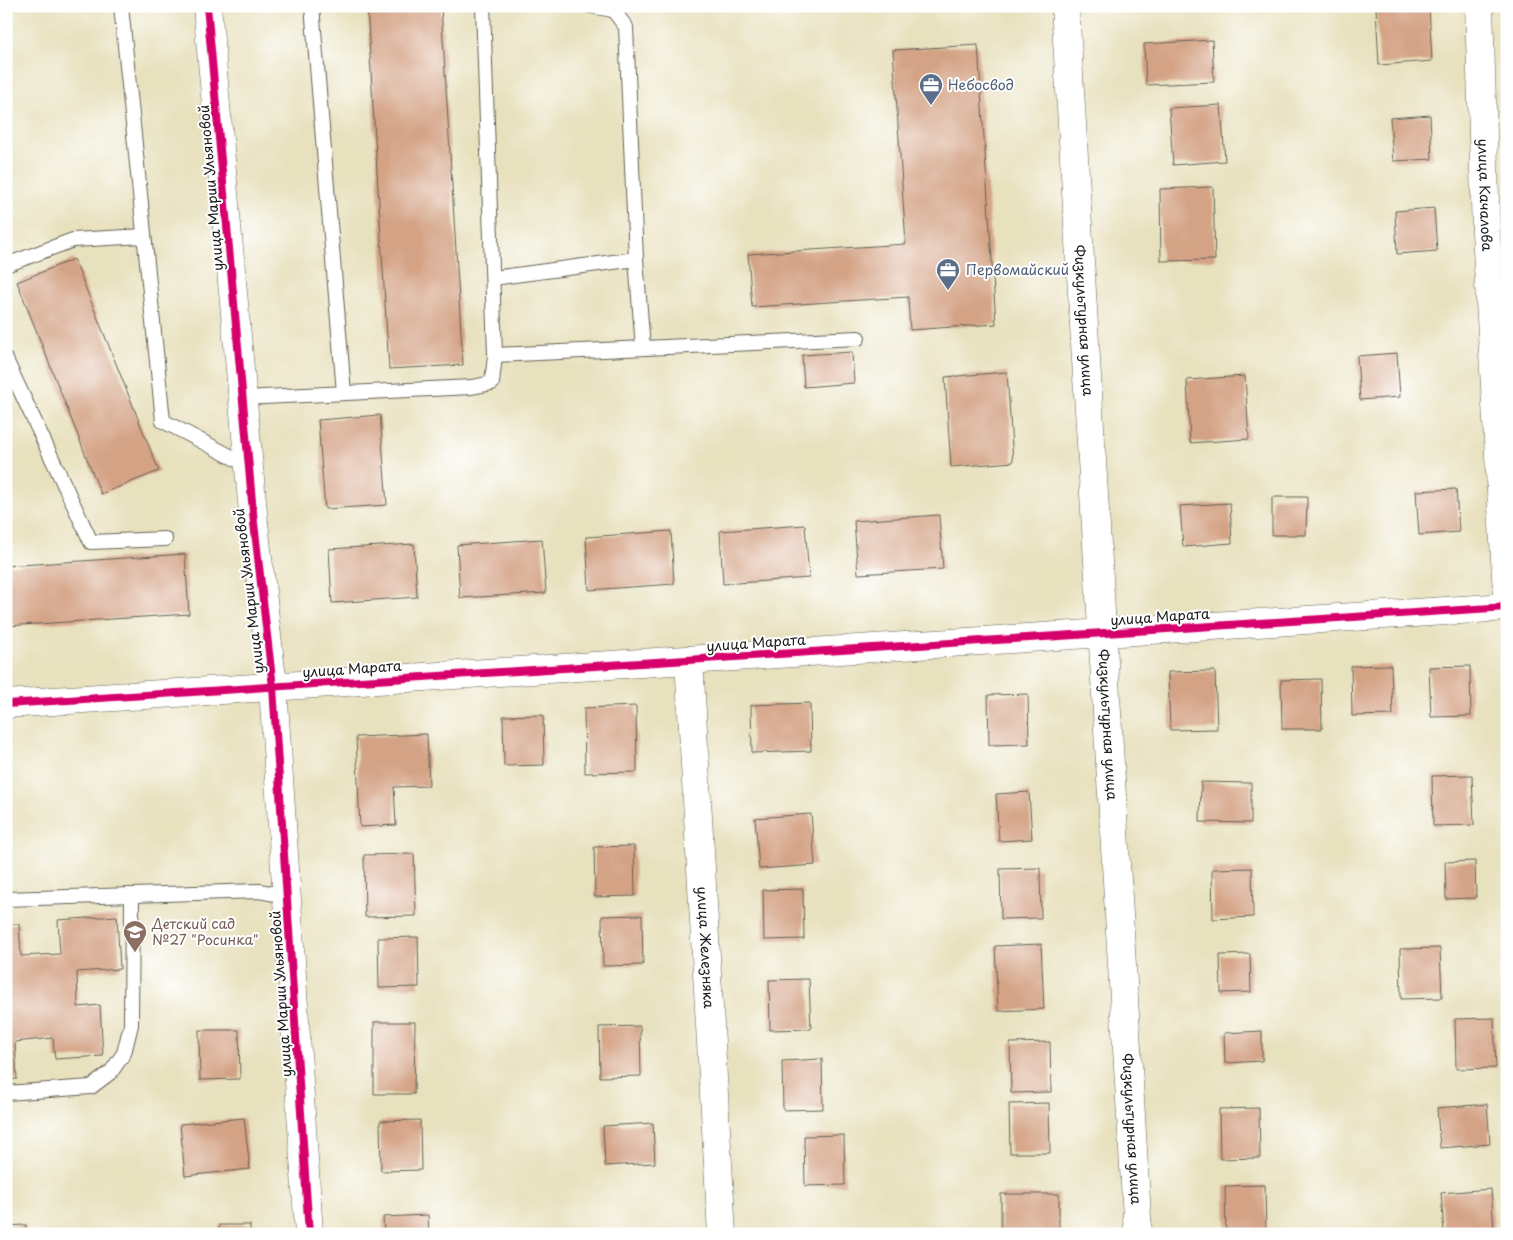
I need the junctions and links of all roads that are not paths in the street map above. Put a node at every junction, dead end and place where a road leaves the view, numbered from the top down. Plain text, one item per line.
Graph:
1 (121, 6) edge
2 (207, 6) edge
3 (312, 6) edge
4 (483, 6) edge
5 (591, 6) edge
6 (1065, 6) edge
7 (1479, 6) edge
8 (1496, 232) edge
9 (144, 236) junction
10 (636, 258) junction
11 (6, 265) edge
12 (493, 278) junction
13 (858, 338) dead end
14 (643, 348) junction
15 (495, 356) junction
16 (6, 360) edge
17 (344, 393) junction
18 (242, 398) junction
19 (248, 466) junction
20 (165, 539) dead end
21 (1507, 593) edge
22 (1507, 607) edge
23 (1102, 633) junction
24 (689, 660) junction
25 (273, 687) junction
26 (6, 704) edge
27 (132, 895) junction
28 (287, 896) junction
29 (6, 899) edge
30 (6, 1093) edge
31 (309, 1234) edge
32 (722, 1234) edge
33 (1138, 1234) edge

1 - 9 lane
2 - 18 street, улица Марии Ульяновой
3 - 17 lane
4 - 12 lane
5 - 10 lane
6 - 23 street, Физкультурная улица
7 - 8 street, улица Качалова
8 - 21 street, улица Качалова
9 - 11 lane
9 - 19 lane
10 - 12 lane
10 - 14 lane
12 - 15 lane
13 - 14 lane
14 - 15 lane
15 - 17 lane
16 - 20 lane
17 - 18 lane
18 - 19 street, улица Марии Ульяновой
19 - 25 street, улица Марии Ульяновой
22 - 23 street, улица Марата
23 - 24 street, улица Марата
23 - 33 street, Физкультурная улица
24 - 25 street, улица Марата
24 - 32 street, улица Железняка
25 - 26 street, улица Марата
25 - 28 street, улица Марии Ульяновой
27 - 28 lane
27 - 29 lane
27 - 30 lane
28 - 31 street, улица Марии Ульяновой

